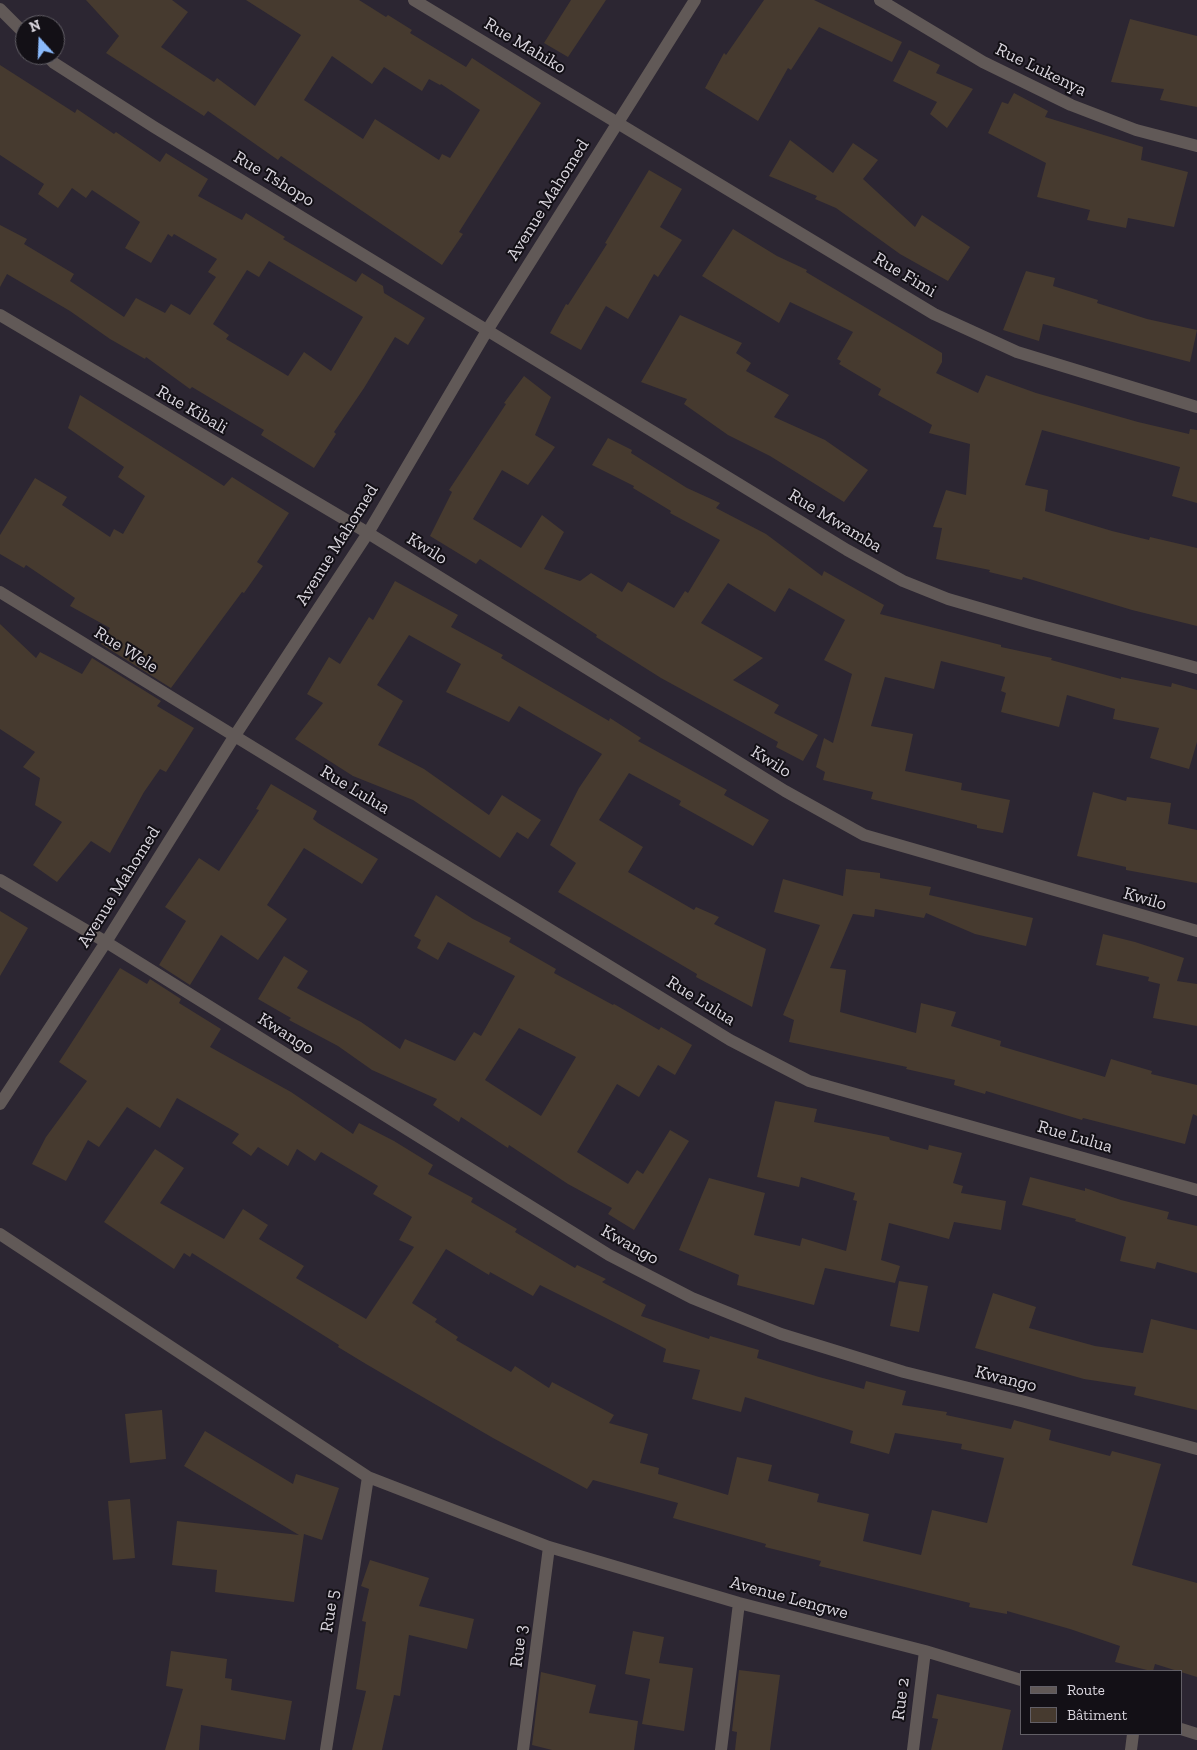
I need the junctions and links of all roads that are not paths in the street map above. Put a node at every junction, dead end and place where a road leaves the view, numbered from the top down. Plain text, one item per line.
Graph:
1 (414, 0) edge
2 (695, 0) edge
3 (880, 0) edge
4 (0, 9) edge
5 (15, 24) edge
6 (57, 65) edge
7 (618, 122) junction
8 (1197, 146) edge
9 (0, 314) edge
10 (488, 329) junction
11 (1197, 406) edge
12 (368, 533) junction
13 (0, 592) edge
14 (1197, 668) edge
15 (234, 737) junction
16 (0, 880) edge
17 (1197, 932) edge
18 (106, 942) junction
19 (0, 1104) edge
20 (1197, 1190) edge
21 (0, 1234) edge
22 (1197, 1449) edge
23 (368, 1476) junction
24 (549, 1547) junction
25 (739, 1603) junction
26 (925, 1651) junction
27 (1020, 1680) edge
28 (1182, 1729) edge
29 (1197, 1734) edge
30 (1132, 1735) edge
31 (326, 1750) edge
32 (523, 1750) edge
33 (720, 1750) edge
34 (913, 1750) edge
35 (1131, 1750) edge

1 - 7 street, Rue Mahiko
2 - 7 street, Avenue Mahomed
3 - 8 street, Rue Lukenya
4 - 5 street
6 - 10 street, Rue Tshopo
7 - 10 street, Avenue Mahomed
7 - 11 street, Rue Fimi
9 - 12 street, Rue Kibali
10 - 12 street, Avenue Mahomed
10 - 14 street, Rue Mwamba
12 - 15 street, Avenue Mahomed
12 - 17 street, Kwilo
13 - 15 street, Rue Wele
15 - 18 street, Avenue Mahomed
15 - 20 street, Rue Lulua
16 - 18 street, Kwango
18 - 19 street, Avenue Mahomed
18 - 22 street, Kwango
21 - 23 street, Avenue Lengwe
23 - 24 street, Avenue Lengwe
23 - 31 street, Rue 5
24 - 25 street, Avenue Lengwe
24 - 32 street, Rue 3
25 - 26 street, Avenue Lengwe
25 - 33 street
26 - 27 street, Avenue Lengwe
26 - 34 street, Rue 2
28 - 29 street
30 - 35 street

